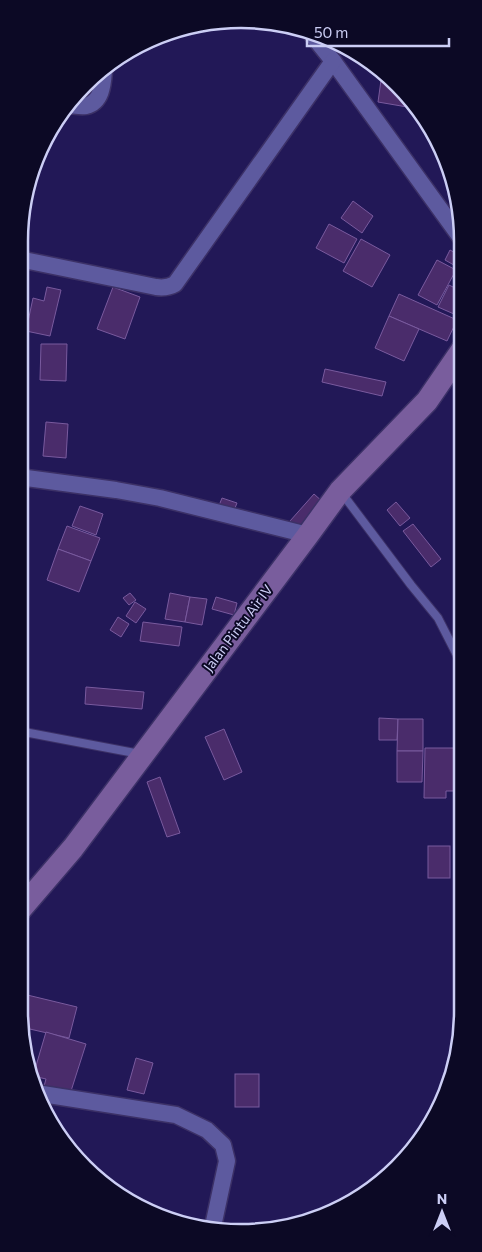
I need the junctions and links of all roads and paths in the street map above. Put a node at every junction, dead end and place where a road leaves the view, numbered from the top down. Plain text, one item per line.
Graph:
1 (318, 42) edge
2 (333, 60) junction
3 (103, 78) edge
4 (76, 106) edge
5 (454, 228) edge
6 (28, 261) edge
7 (454, 362) edge
8 (28, 478) edge
9 (340, 491) junction
10 (308, 535) junction
11 (454, 649) edge
12 (28, 733) edge
13 (143, 755) junction
14 (28, 900) edge
15 (45, 1094) edge
16 (214, 1223) edge

1 - 2 street
2 - 5 street
2 - 6 street
3 - 4 street
7 - 9 main road, Jalan Pintu Air IV
8 - 10 street
9 - 10 main road, Jalan Pintu Air IV
9 - 11 lane
10 - 13 main road, Jalan Pintu Air IV
12 - 13 lane
13 - 14 main road, Jalan Pintu Air IV
15 - 16 street

